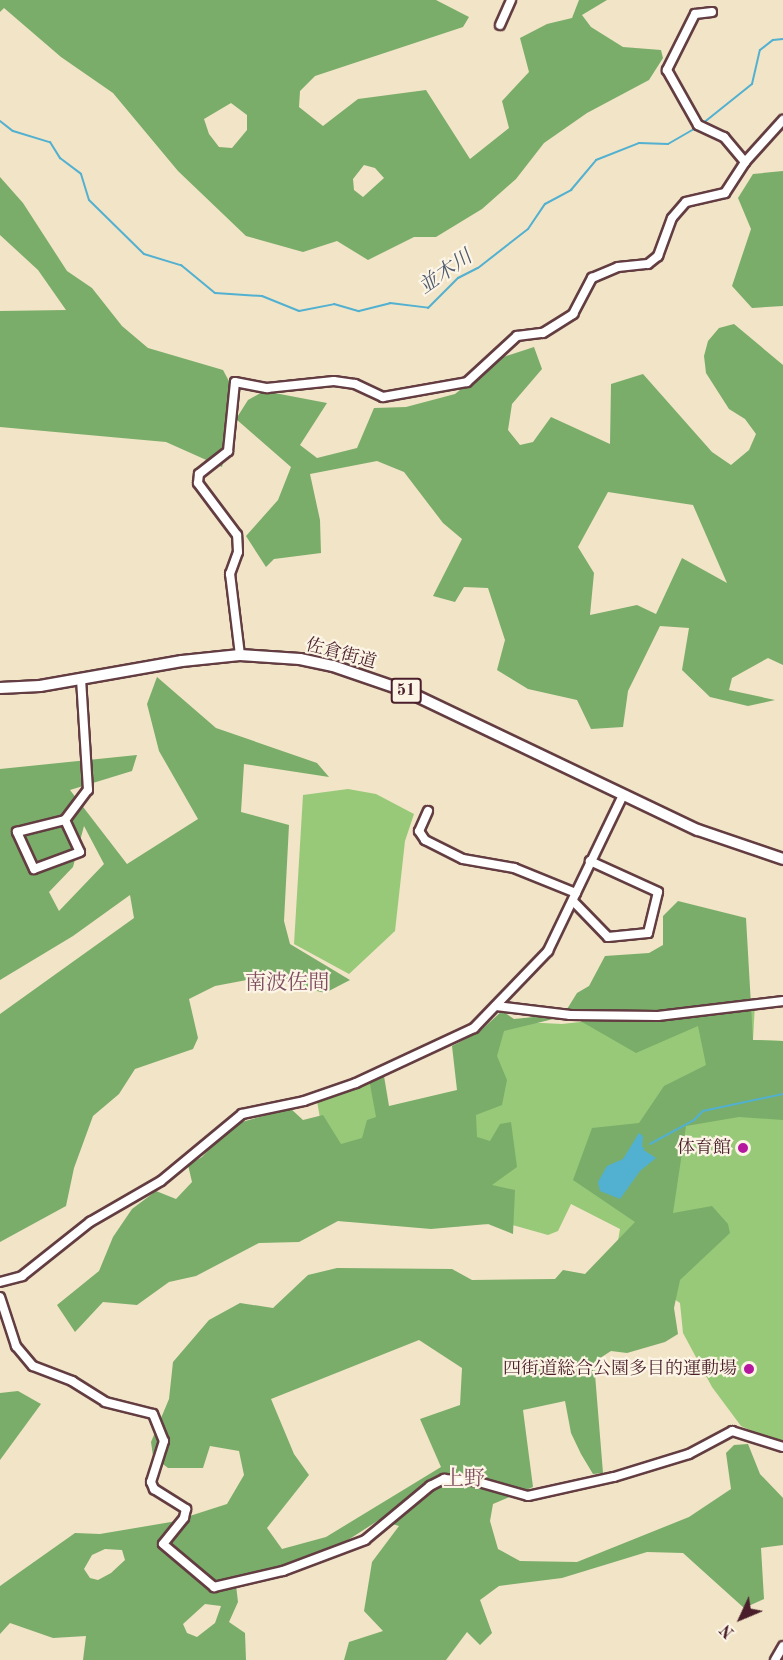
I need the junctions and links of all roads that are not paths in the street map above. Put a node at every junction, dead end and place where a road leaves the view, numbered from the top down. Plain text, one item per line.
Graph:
1 (511, 0) edge
2 (712, 12) dead end
3 (501, 24) dead end
4 (783, 120) edge
5 (745, 162) junction
6 (240, 655) junction
7 (81, 680) junction
8 (0, 688) edge
9 (623, 795) junction
10 (428, 811) dead end
11 (65, 820) junction
12 (783, 860) edge
13 (590, 861) junction
14 (575, 897) junction
15 (783, 1001) edge
16 (496, 1006) junction
17 (0, 1282) edge
18 (0, 1297) edge
19 (783, 1447) edge
20 (783, 1646) edge
21 (775, 1660) edge

1 - 3 street
2 - 5 street
4 - 5 street
5 - 6 street
6 - 7 highway, 佐倉街道 / 51
6 - 9 highway, 佐倉街道 / 51
7 - 8 highway, 佐倉街道 / 51
7 - 11 street
9 - 12 highway, 佐倉街道 / 51
9 - 13 street
10 - 14 street
11 - 11 street
13 - 14 street
13 - 14 street
14 - 16 street
15 - 16 street
16 - 17 street
18 - 19 street
20 - 21 street

